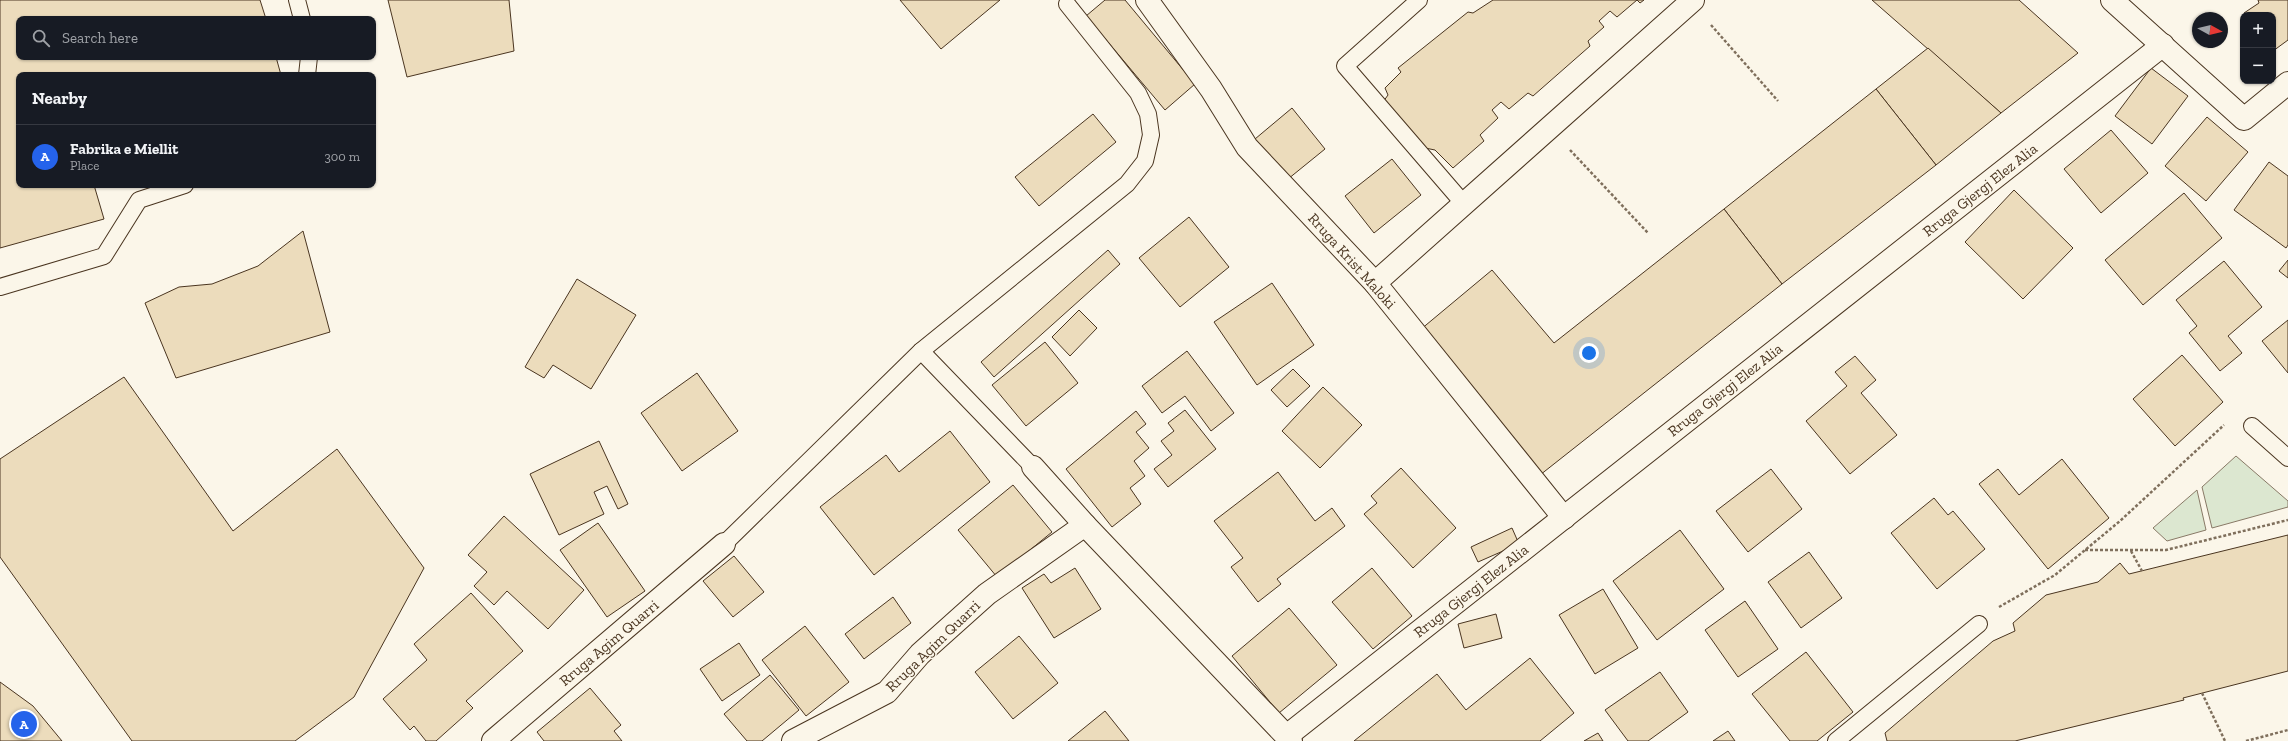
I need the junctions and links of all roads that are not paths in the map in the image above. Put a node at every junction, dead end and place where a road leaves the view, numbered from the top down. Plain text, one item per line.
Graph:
1 (297, 0) edge
2 (1147, 0) edge
3 (1419, 0) edge
4 (2112, 0) edge
5 (1692, 1) edge
6 (1067, 4) dead end
7 (301, 16) edge
8 (2162, 45) junction
9 (309, 60) edge
10 (307, 72) edge
11 (2284, 93) edge
12 (176, 188) edge
13 (1464, 204) junction
14 (1375, 283) junction
15 (0, 287) edge
16 (921, 351) junction
17 (2252, 426) dead end
18 (2288, 458) edge
19 (1033, 467) joint
20 (1564, 518) junction
21 (1085, 525) junction
22 (724, 544) joint
23 (1979, 624) road end
24 (1289, 738) edge
25 (493, 741) edge
26 (793, 741) edge
27 (1836, 741) edge

1 - 7 lane
2 - 14 street, Rruga Krist Maloki
3 - 13 lane
4 - 8 street
5 - 13 street
6 - 16 lane
8 - 11 street
8 - 20 street, Rruga Gjergj Elez Alia
9 - 10 lane
12 - 15 lane
13 - 14 street
14 - 20 street, Rruga Krist Maloki
16 - 19 lane
16 - 22 lane
17 - 18 lane
19 - 21 street
20 - 24 street, Rruga Gjergj Elez Alia
21 - 24 street
21 - 26 street, Rruga Agim Quarri
22 - 25 street, Rruga Agim Quarri
23 - 27 lane

